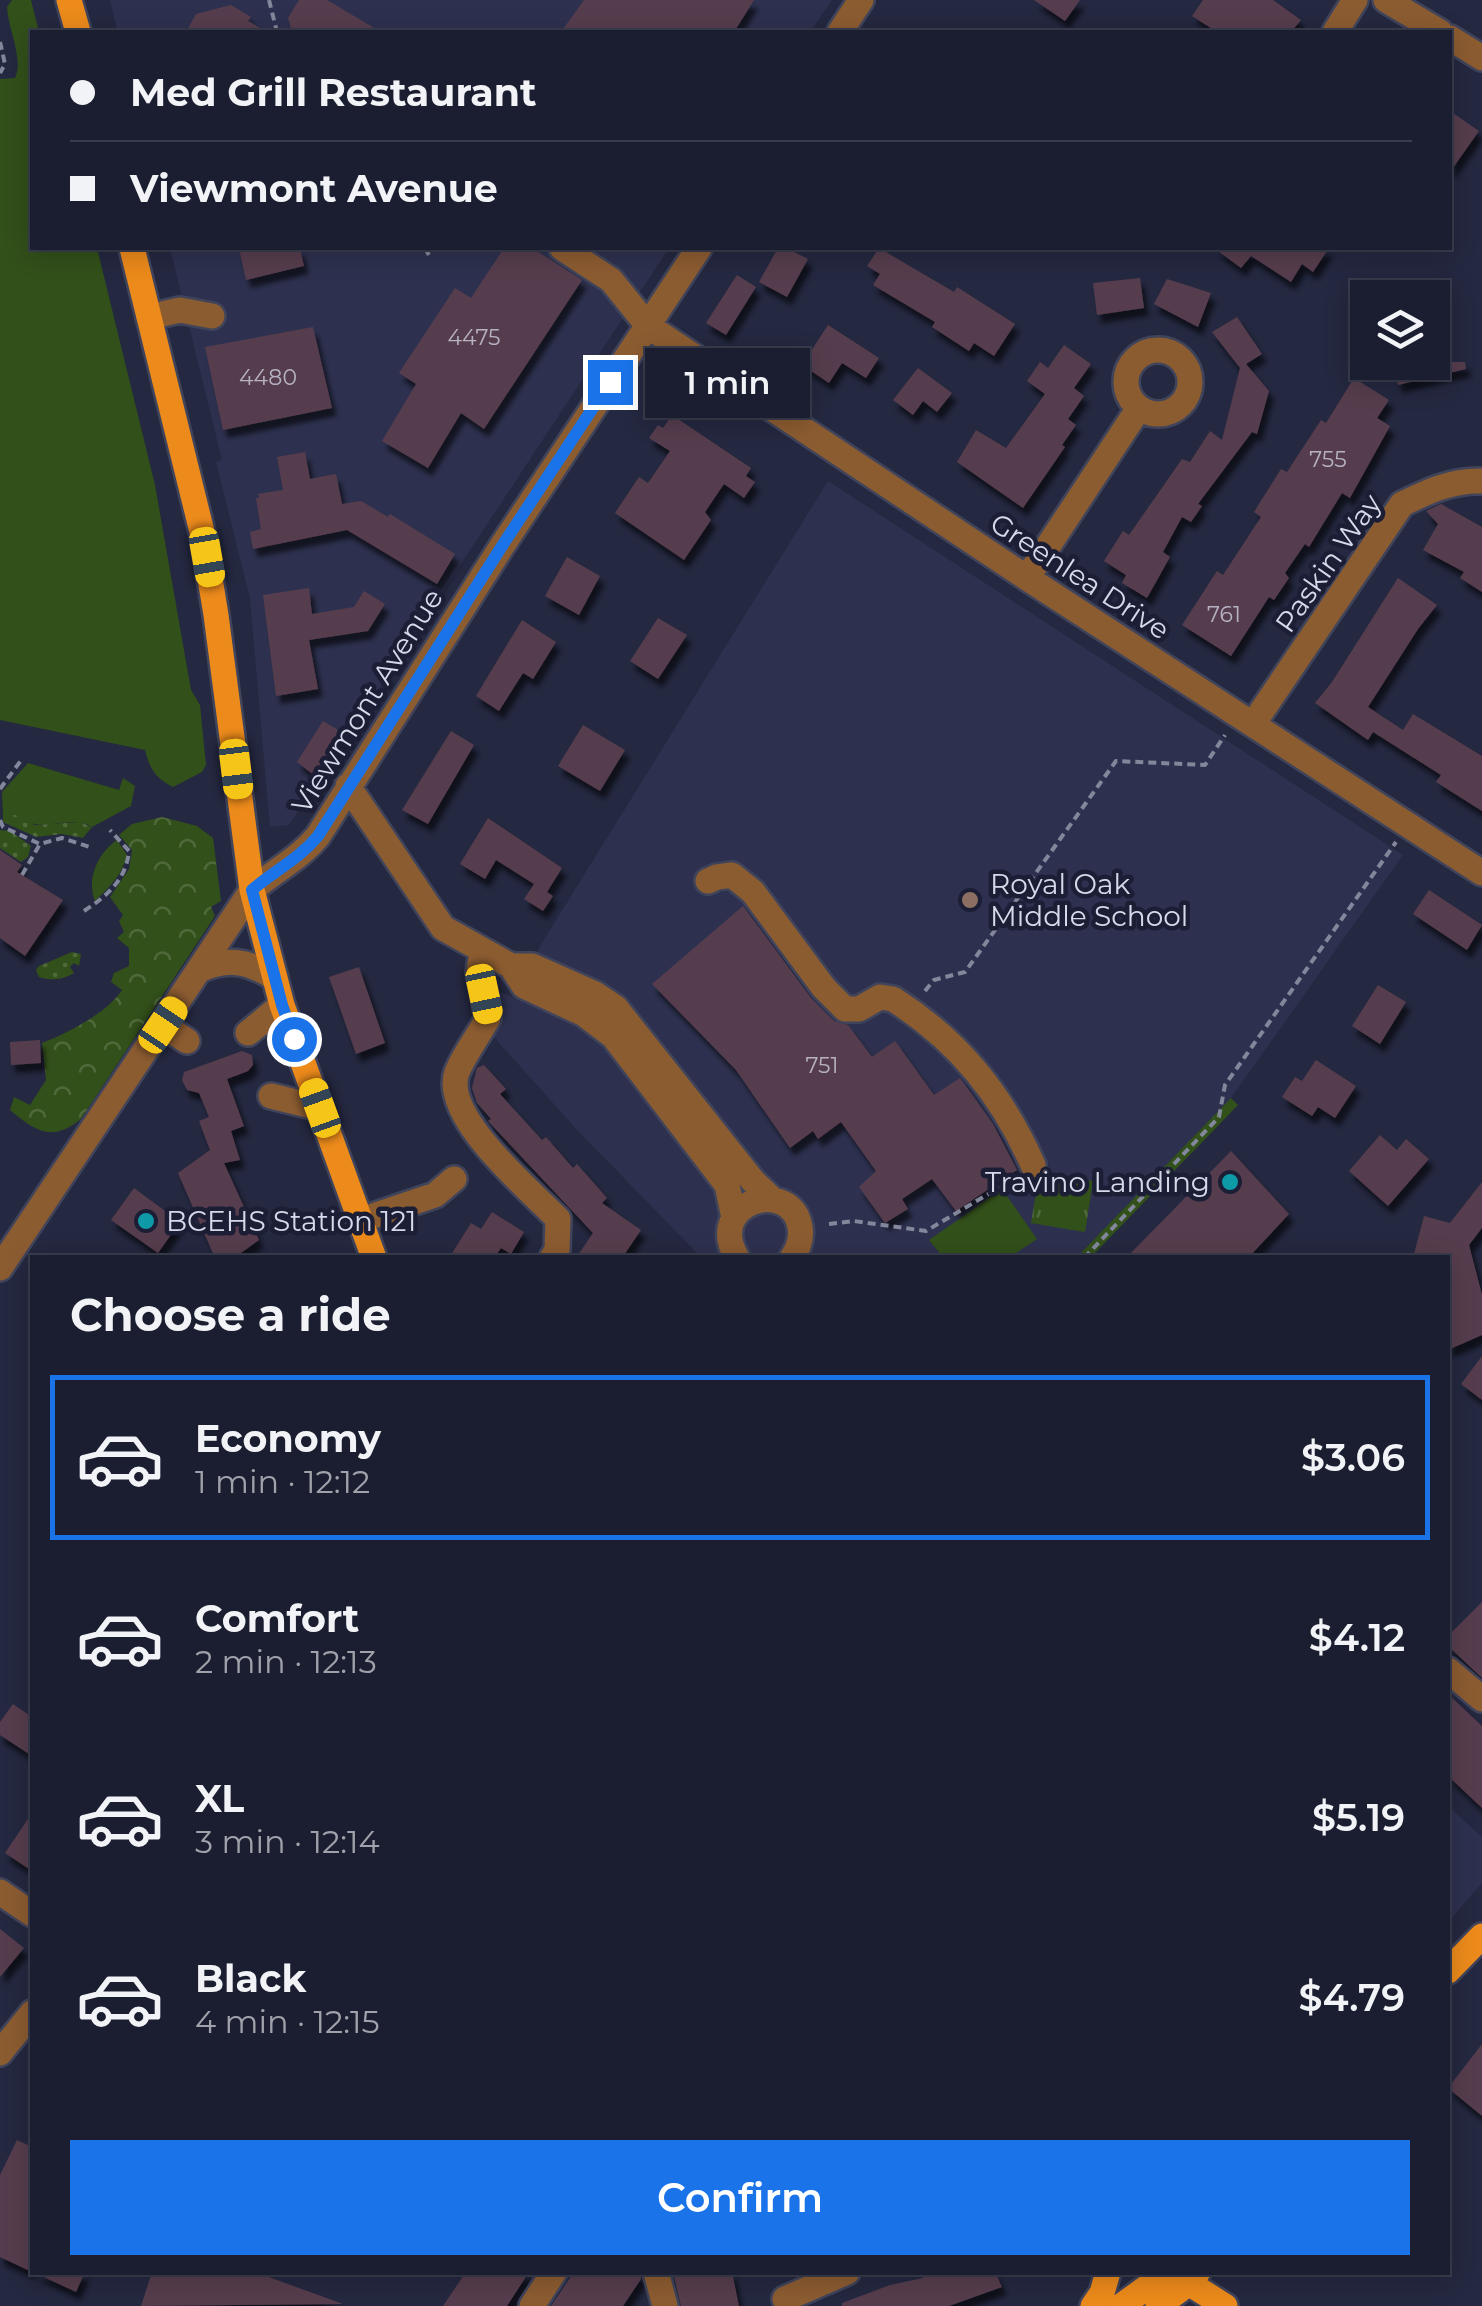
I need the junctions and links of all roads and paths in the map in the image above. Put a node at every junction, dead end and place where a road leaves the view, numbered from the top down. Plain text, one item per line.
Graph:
1 (69, 0) edge
2 (269, 0) edge
3 (861, 0) edge
4 (1356, 0) edge
5 (1386, 0) edge
6 (77, 30) edge
7 (276, 30) edge
8 (841, 30) edge
9 (1335, 30) edge
10 (1437, 30) edge
11 (1452, 39) edge
12 (0, 42) edge
13 (1482, 58) edge
14 (0, 74) edge
15 (132, 250) edge
16 (425, 250) edge
17 (565, 250) edge
18 (698, 250) edge
19 (430, 258) dead end
20 (212, 316) dead end
21 (149, 317) junction
22 (648, 326) junction
23 (1139, 408) dead end
24 (1482, 481) edge
25 (1027, 578) junction
26 (1246, 719) junction
27 (22, 759) dead end
28 (348, 786) junction
29 (0, 789) edge
30 (0, 820) edge
31 (1408, 825) junction
32 (110, 830) dead end
33 (40, 844) junction
34 (93, 848) dead end
35 (1482, 873) edge
36 (22, 875) dead end
37 (708, 882) dead end
38 (252, 890) junction
39 (84, 911) dead end
40 (482, 951) junction
41 (511, 966) junction
42 (200, 970) junction
43 (274, 978) junction
44 (282, 1005) junction
45 (910, 1010) junction
46 (163, 1025) junction
47 (248, 1033) dead end
48 (187, 1042) dead end
49 (272, 1096) dead end
50 (320, 1108) junction
51 (1033, 1165) joint
52 (454, 1178) dead end
53 (773, 1200) junction
54 (734, 1218) junction
55 (360, 1220) junction
56 (829, 1224) dead end
57 (373, 1255) edge
58 (554, 1255) edge
59 (737, 1255) edge
60 (796, 1255) edge
61 (1087, 1255) edge
62 (0, 1268) edge
63 (1450, 1672) edge
64 (1482, 1699) edge
65 (0, 1892) edge
66 (30, 1913) edge
67 (1482, 1936) edge
68 (1450, 1969) edge
69 (30, 2016) edge
70 (0, 2054) edge
71 (552, 2275) edge
72 (657, 2275) edge
73 (779, 2275) edge
74 (840, 2275) edge
75 (1107, 2275) edge
76 (1181, 2275) edge
77 (786, 2302) edge
78 (532, 2306) edge
79 (665, 2306) edge
80 (1093, 2306) edge
81 (1120, 2306) edge
82 (1158, 2306) edge
83 (1224, 2306) edge

1 - 6 main road
2 - 7 path
3 - 8 street
4 - 9 street
5 - 10 street
11 - 13 street
12 - 14 path
15 - 21 main road
16 - 19 path
17 - 22 street, Greenlea Drive
18 - 22 street, Viewmont Avenue
20 - 21 street
21 - 38 main road
22 - 25 street, Greenlea Drive
22 - 28 street, Viewmont Avenue
23 - 25 street
24 - 26 street, Paskin Way
25 - 26 street, Greenlea Drive
26 - 31 street, Greenlea Drive
26 - 45 path
27 - 29 path
28 - 38 street, Viewmont Avenue
28 - 40 street
30 - 33 path
31 - 35 street, Greenlea Drive
31 - 61 path
32 - 39 path
33 - 34 path
33 - 36 path
37 - 45 street
38 - 42 street, Viewmont Avenue
38 - 43 main road
40 - 41 street
40 - 58 street
41 - 53 street
41 - 54 street
42 - 43 street
42 - 46 street, Viewmont Avenue
43 - 44 main road
44 - 47 street
44 - 50 main road
45 - 51 street
46 - 48 street
46 - 62 street, Viewmont Avenue
49 - 50 street
50 - 55 main road
51 - 56 path
52 - 55 street
53 - 54 street
53 - 60 street
54 - 59 street
55 - 57 main road
63 - 64 street
65 - 66 street
67 - 68 main road
69 - 70 street
71 - 78 street
72 - 79 street
73 - 77 street
74 - 77 street
75 - 80 main road
76 - 81 main road
76 - 82 main road
76 - 83 main road

